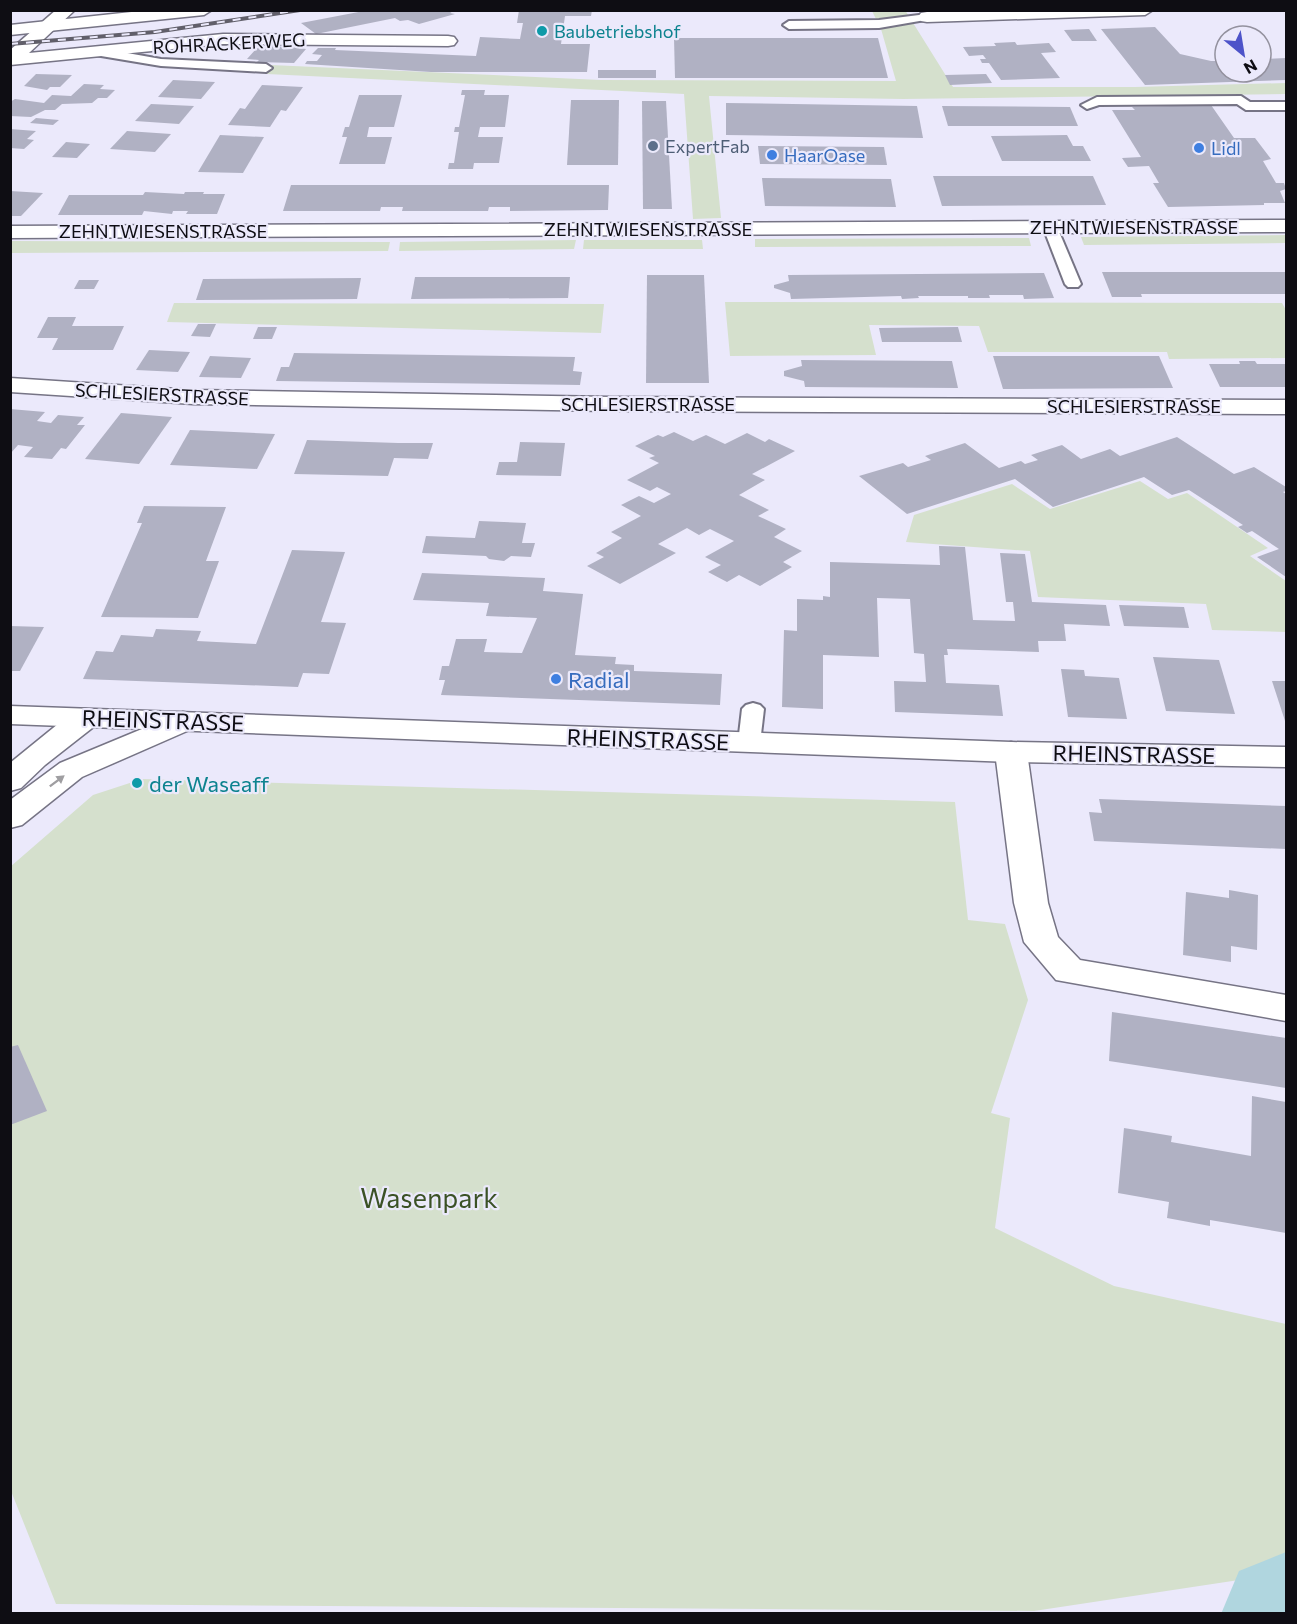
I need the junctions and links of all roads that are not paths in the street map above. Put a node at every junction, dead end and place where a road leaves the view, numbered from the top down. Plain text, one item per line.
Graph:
1 (67, 10) edge
2 (204, 10) edge
3 (1144, 10) edge
4 (927, 17) joint
5 (789, 25) dead end
6 (51, 27) junction
7 (10, 30) edge
8 (447, 40) dead end
9 (99, 52) junction
10 (11, 60) edge
11 (266, 68) dead end
12 (1087, 105) dead end
13 (1287, 106) edge
14 (1287, 226) edge
15 (1050, 227) junction
16 (10, 232) edge
17 (1073, 284) dead end
18 (10, 385) edge
19 (1287, 407) edge
20 (753, 709) dead end
21 (10, 715) edge
22 (85, 718) junction
23 (183, 721) junction
24 (749, 743) junction
25 (1011, 752) junction
26 (1287, 757) edge
27 (10, 780) edge
28 (10, 817) edge
29 (1287, 1008) edge

1 - 6 street
2 - 6 street
3 - 4 street
4 - 5 lane
6 - 7 street
6 - 10 street
8 - 9 street, ROHRACKERWEG
9 - 10 street, ROHRACKERWEG
9 - 11 lane
12 - 13 lane
14 - 15 street, ZEHNTWIESENSTRASSE
15 - 16 street, ZEHNTWIESENSTRASSE
15 - 17 lane
18 - 19 street, SCHLESIERSTRASSE
20 - 24 lane
21 - 22 street, RHEINSTRASSE
22 - 23 street, RHEINSTRASSE
22 - 27 street
23 - 24 street, RHEINSTRASSE
28 -> 23 street
24 - 25 street, RHEINSTRASSE
25 - 26 street, RHEINSTRASSE
25 - 29 street

